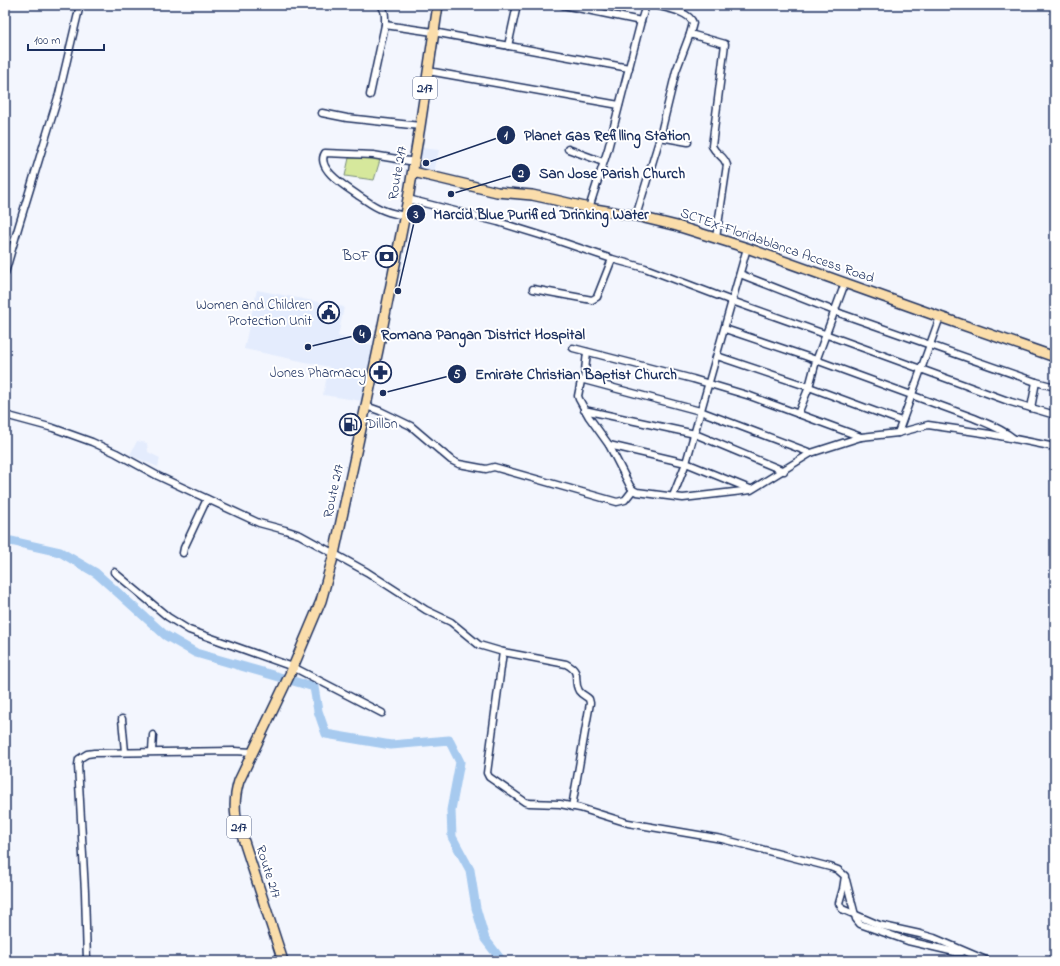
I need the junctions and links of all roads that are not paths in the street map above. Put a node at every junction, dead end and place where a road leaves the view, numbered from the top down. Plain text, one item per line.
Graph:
1 (80, 5) edge
2 (381, 5) edge
3 (438, 5) edge
4 (517, 5) edge
5 (563, 5) edge
6 (646, 5) edge
7 (654, 5) edge
8 (641, 21) junction
9 (385, 25) junction
10 (433, 32) junction
11 (690, 34) junction
12 (508, 46) junction
13 (629, 68) junction
14 (428, 71) junction
15 (370, 95) dead end
16 (619, 105) junction
17 (322, 113) dead end
18 (420, 126) junction
19 (660, 137) junction
20 (688, 142) dead end
21 (568, 149) dead end
22 (415, 162) junction
23 (604, 162) junction
24 (413, 172) junction
25 (408, 199) junction
26 (589, 208) junction
27 (404, 216) junction
28 (636, 216) junction
29 (716, 238) junction
30 (747, 248) junction
31 (612, 259) junction
32 (5, 273) edge
33 (740, 274) junction
34 (845, 283) junction
35 (533, 289) dead end
36 (732, 301) junction
37 (834, 311) junction
38 (940, 317) junction
39 (725, 329) junction
40 (826, 334) junction
41 (931, 344) junction
42 (573, 348) dead end
43 (587, 352) junction
44 (717, 356) junction
45 (1055, 357) edge
46 (816, 361) junction
47 (922, 370) junction
48 (584, 380) junction
49 (1036, 382) junction
50 (708, 384) junction
51 (809, 387) junction
52 (1055, 387) edge
53 (912, 396) junction
54 (366, 406) junction
55 (1031, 408) junction
56 (584, 410) junction
57 (700, 411) junction
58 (798, 414) junction
59 (5, 415) edge
60 (1055, 415) edge
61 (901, 421) junction
62 (898, 433) junction
63 (695, 434) junction
64 (861, 437) junction
65 (1014, 439) junction
66 (609, 445) junction
67 (1055, 447) edge
68 (812, 453) junction
69 (686, 463) junction
70 (784, 471) junction
71 (633, 490) junction
72 (751, 490) junction
73 (673, 496) junction
74 (207, 499) junction
75 (183, 553) dead end
76 (334, 554) junction
77 (114, 572) dead end
78 (503, 652) junction
79 (292, 670) junction
80 (382, 713) dead end
81 (122, 719) dead end
82 (153, 735) dead end
83 (152, 751) junction
84 (125, 752) junction
85 (252, 752) junction
86 (572, 807) junction
87 (844, 876) junction
88 (855, 915) junction
89 (965, 952) junction
90 (283, 960) edge
91 (87, 961) edge
92 (259, 961) edge
93 (988, 961) edge

1 - 32 street
2 - 9 street
3 - 10 main road, Route 217 / 217
4 - 12 street
5 - 8 street
6 - 8 street
7 - 11 street
8 - 13 street
9 - 10 street
9 - 15 street
10 - 12 street
10 - 14 main road, Route 217 / 217
11 - 19 street
11 - 29 street
12 - 13 street
13 - 16 street
14 - 16 street
14 - 18 main road, Route 217 / 217
16 - 23 street
17 - 18 street
18 - 22 main road, Route 217 / 217
19 - 20 street
19 - 28 street
21 - 23 street
22 - 24 main road, Route 217 / 217
22 - 27 street
23 - 26 street
24 - 25 main road, Route 217 / 217
24 - 26 main road, SCTEX-Floridablanca Access Road
25 - 27 main road, Route 217 / 217
25 - 31 street
26 - 28 main road, SCTEX-Floridablanca Access Road
27 - 54 main road, Route 217 / 217
28 - 29 main road, SCTEX-Floridablanca Access Road
29 - 30 main road, SCTEX-Floridablanca Access Road
30 - 33 street
30 - 34 main road, SCTEX-Floridablanca Access Road
31 - 35 street
31 - 36 street
33 - 36 street
33 - 37 street
34 - 37 street
34 - 38 main road, SCTEX-Floridablanca Access Road
36 - 39 street
36 - 40 street
37 - 40 street
37 - 41 street
38 - 41 street
38 - 45 main road, SCTEX-Floridablanca Access Road
39 - 44 street
39 - 46 street
40 - 46 street
40 - 47 street
41 - 47 street
41 - 49 street
42 - 43 street
43 - 48 street
43 - 50 street
44 - 50 street
44 - 51 street
46 - 51 street
46 - 53 street
47 - 53 street
47 - 55 street
48 - 56 street
48 - 57 street
49 - 52 street
49 - 55 street
50 - 57 street
50 - 58 street
51 - 58 street
51 - 61 street
53 - 61 street
53 - 65 street
54 - 71 street
54 - 76 main road, Route 217 / 217
55 - 60 street
56 - 63 street
56 - 66 street
57 - 63 street
57 - 68 street
58 - 64 street
59 - 74 street
61 - 62 street
62 - 64 street
62 - 65 street
63 - 69 street
63 - 70 street
64 - 68 street
65 - 67 street
66 - 69 street
66 - 71 street
68 - 70 street
69 - 72 street
69 - 73 street
70 - 72 street
71 - 73 street
72 - 73 street
74 - 75 street
74 - 76 street
76 - 78 street
76 - 79 main road, Route 217 / 217
77 - 79 street
78 - 86 street
78 - 86 street
79 - 80 street
79 - 85 main road, Route 217 / 217
81 - 84 street
82 - 83 street
83 - 84 street
83 - 85 street
84 - 91 street
85 - 90 main road, Route 217 / 217
86 - 87 street
87 - 88 street
87 - 88 street
88 - 89 street
88 - 89 street
89 - 93 street
90 - 92 street

